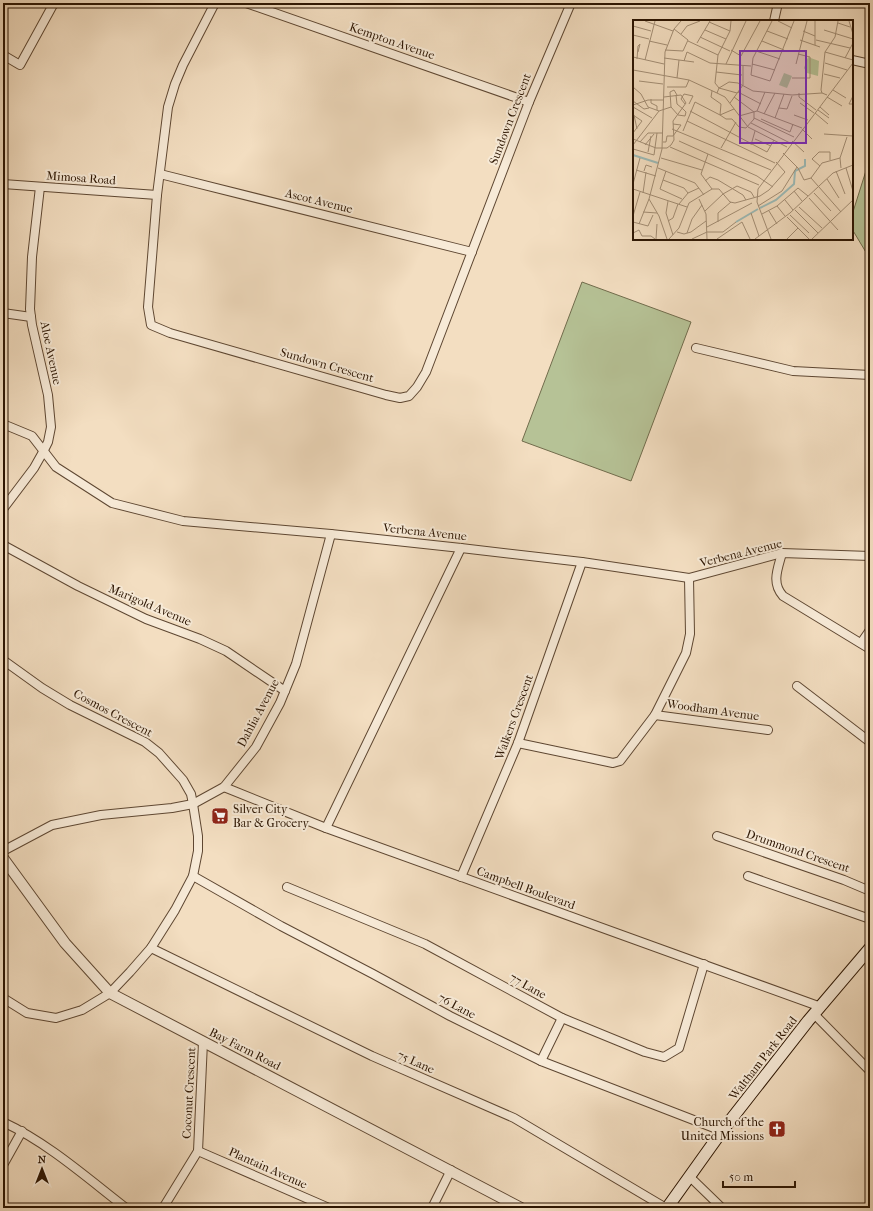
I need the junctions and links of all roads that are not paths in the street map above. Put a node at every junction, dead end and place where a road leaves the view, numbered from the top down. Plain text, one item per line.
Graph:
1 (54, 3) edge
2 (215, 3) edge
3 (246, 3) edge
4 (571, 3) edge
5 (778, 3) edge
6 (774, 20) edge
7 (3, 55) edge
8 (853, 60) edge
9 (870, 64) edge
10 (529, 102) junction
11 (160, 174) junction
12 (3, 184) edge
13 (40, 187) junction
14 (157, 195) junction
15 (472, 252) junction
16 (3, 314) edge
17 (31, 317) junction
18 (696, 348) dead end
19 (870, 375) edge
20 (3, 424) edge
21 (43, 452) junction
22 (3, 509) edge
23 (331, 534) junction
24 (3, 545) edge
25 (461, 548) junction
26 (782, 552) junction
27 (870, 556) edge
28 (582, 562) junction
29 (689, 578) junction
30 (870, 630) edge
31 (861, 643) junction
32 (870, 650) edge
33 (3, 660) edge
34 (797, 686) dead end
35 (285, 691) junction
36 (655, 714) junction
37 (768, 730) dead end
38 (870, 742) edge
39 (518, 743) junction
40 (224, 787) junction
41 (194, 804) junction
42 (326, 828) junction
43 (717, 836) dead end
44 (3, 852) edge
45 (3, 858) edge
46 (193, 876) junction
47 (748, 876) dead end
48 (461, 877) junction
49 (287, 887) dead end
50 (870, 891) edge
51 (870, 919) edge
52 (151, 948) junction
53 (870, 948) edge
54 (704, 964) junction
55 (110, 993) junction
56 (3, 998) edge
57 (818, 1011) junction
58 (562, 1018) junction
59 (203, 1042) junction
60 (541, 1061) junction
61 (870, 1071) edge
62 (3, 1122) edge
63 (22, 1131) junction
64 (722, 1131) junction
65 (198, 1151) junction
66 (3, 1165) edge
67 (450, 1170) junction
68 (690, 1177) junction
69 (126, 1208) edge
70 (164, 1208) edge
71 (329, 1208) edge
72 (432, 1208) edge
73 (521, 1208) edge
74 (667, 1208) edge
75 (722, 1208) edge

1 - 7 street
2 - 11 street, Sundown Crescent
3 - 10 street, Kempton Avenue
4 - 10 street, Sundown Crescent
5 - 6 street
8 - 9 street
10 - 15 street, Sundown Crescent
11 - 14 street, Sundown Crescent
11 - 15 street, Ascot Avenue
12 - 13 street, Mimosa Road
13 - 14 street, Mimosa Road
13 - 17 street, Aloe Avenue
14 - 15 street, Sundown Crescent
16 - 17 street
17 - 21 street, Aloe Avenue
18 - 19 street
20 - 21 street, Verbena Avenue
21 - 22 street, Aloe Avenue
21 - 23 street, Verbena Avenue
23 - 25 street, Verbena Avenue
23 - 35 street, Dahlia Avenue
24 - 35 street, Marigold Avenue
25 - 28 street, Verbena Avenue
25 - 42 street
26 - 27 street, Verbena Avenue
26 - 29 street, Verbena Avenue
26 - 31 street
28 - 29 street, Verbena Avenue
28 - 39 street, Walkers Crescent
29 - 36 street
30 - 31 street
31 - 32 street
33 - 41 street, Cosmos Crescent
34 - 38 street
35 - 40 street, Dahlia Avenue
36 - 37 street, Woodham Avenue
36 - 39 street
39 - 48 street, Walkers Crescent
40 - 41 street, Dahlia Avenue
40 - 42 street, Campbell Boulevard
41 - 44 street, Dahlia Avenue
41 - 46 street, Cosmos Crescent
42 - 48 street, Campbell Boulevard
43 - 50 street, Drummond Crescent
45 - 55 street, Bay Farm Road
46 - 52 street, Cosmos Crescent
46 - 60 street, 76 Lane
47 - 51 street
48 - 54 street, Campbell Boulevard
49 - 58 street, 77 Lane
52 - 55 street, Cosmos Crescent
52 - 74 street, 75 Lane
53 - 57 main road, Waltham Park Road
54 - 57 street, Campbell Boulevard
54 - 58 street, 77 Lane
55 - 56 street, Cosmos Crescent
55 - 59 street, Bay Farm Road
57 - 61 street
57 - 64 main road, Waltham Park Road
58 - 60 street
59 - 65 street, Coconut Crescent
59 - 67 street, Bay Farm Road
60 - 64 street, 76 Lane
62 - 63 street
63 - 66 street
63 - 69 street
64 - 68 main road, Waltham Park Road
65 - 70 street, Coconut Crescent
65 - 71 street, Plantain Avenue
67 - 72 street
67 - 73 street, Bay Farm Road
68 - 74 main road, Waltham Park Road
68 - 75 street

